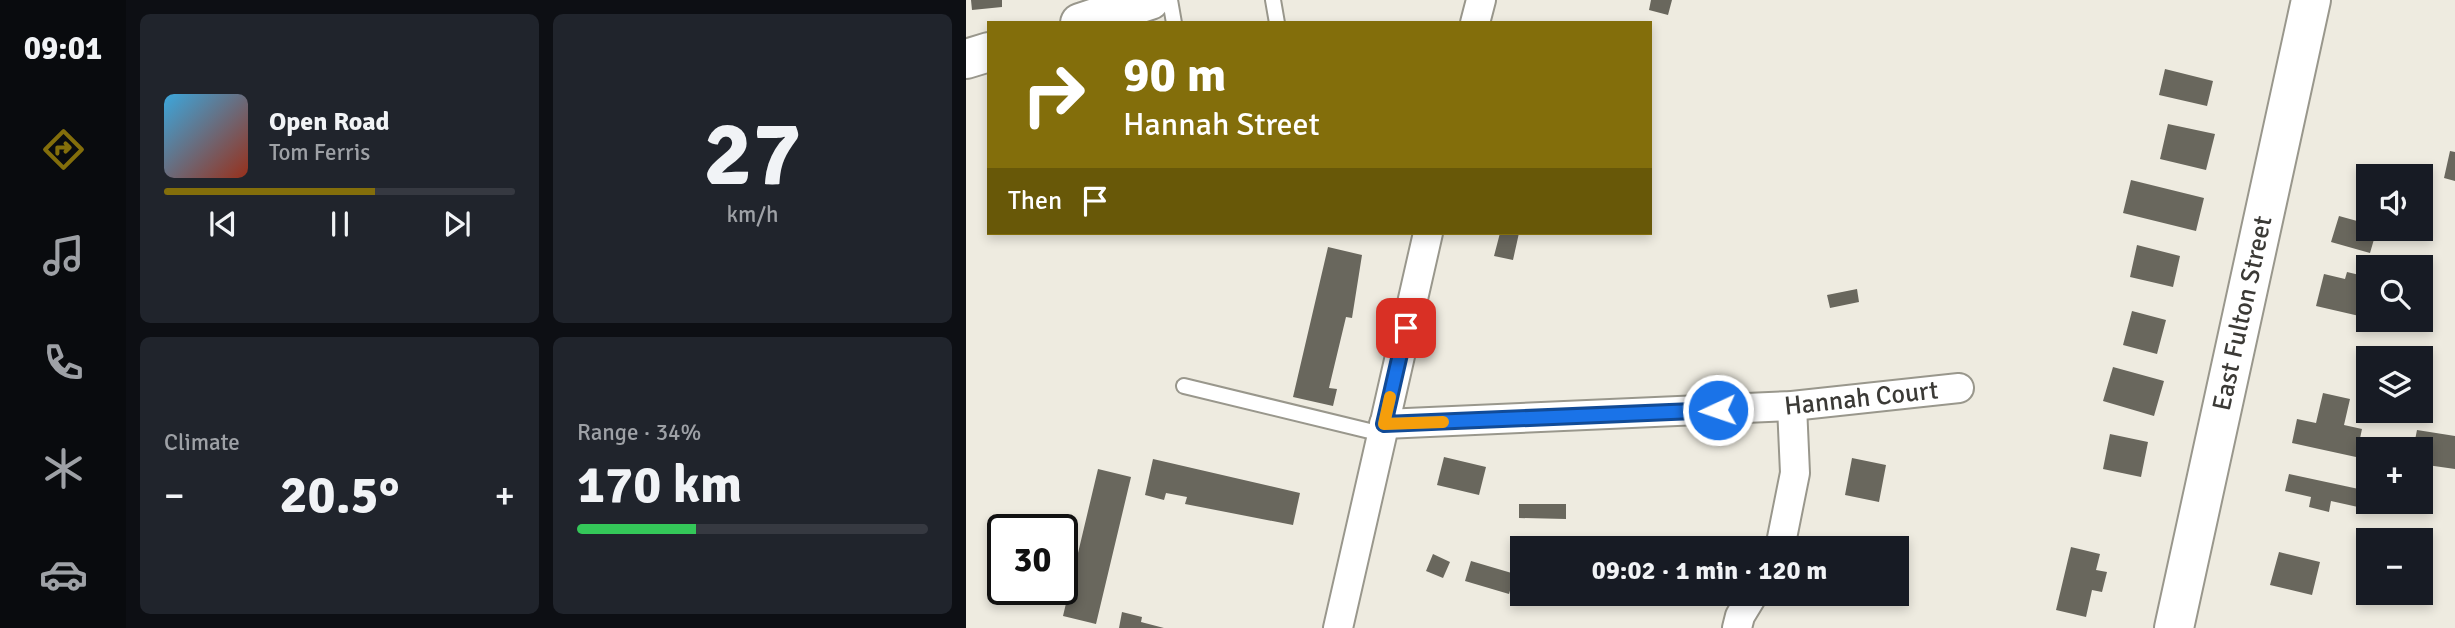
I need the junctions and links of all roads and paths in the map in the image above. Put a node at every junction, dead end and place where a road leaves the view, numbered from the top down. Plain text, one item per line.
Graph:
1 (1150, 0) edge
2 (1170, 0) edge
3 (1273, 0) edge
4 (1481, 0) edge
5 (2311, 0) edge
6 (1086, 21) edge
7 (1174, 21) edge
8 (1277, 21) edge
9 (1476, 21) edge
10 (987, 53) edge
11 (966, 60) edge
12 (1428, 235) edge
13 (1184, 386) dead end
14 (1959, 388) dead end
15 (1792, 406) junction
16 (1383, 429) junction
17 (1782, 536) edge
18 (1746, 606) edge
19 (1338, 628) edge
20 (1737, 628) edge
21 (2174, 628) edge

1 - 6 street
2 - 7 lane
3 - 8 lane
4 - 9 street
5 - 21 street, East Fulton Street
10 - 11 street
12 - 16 street
13 - 16 lane
14 - 15 street, Hannah Court
15 - 16 street, Hannah Court
15 - 17 street
16 - 19 street
18 - 20 street

